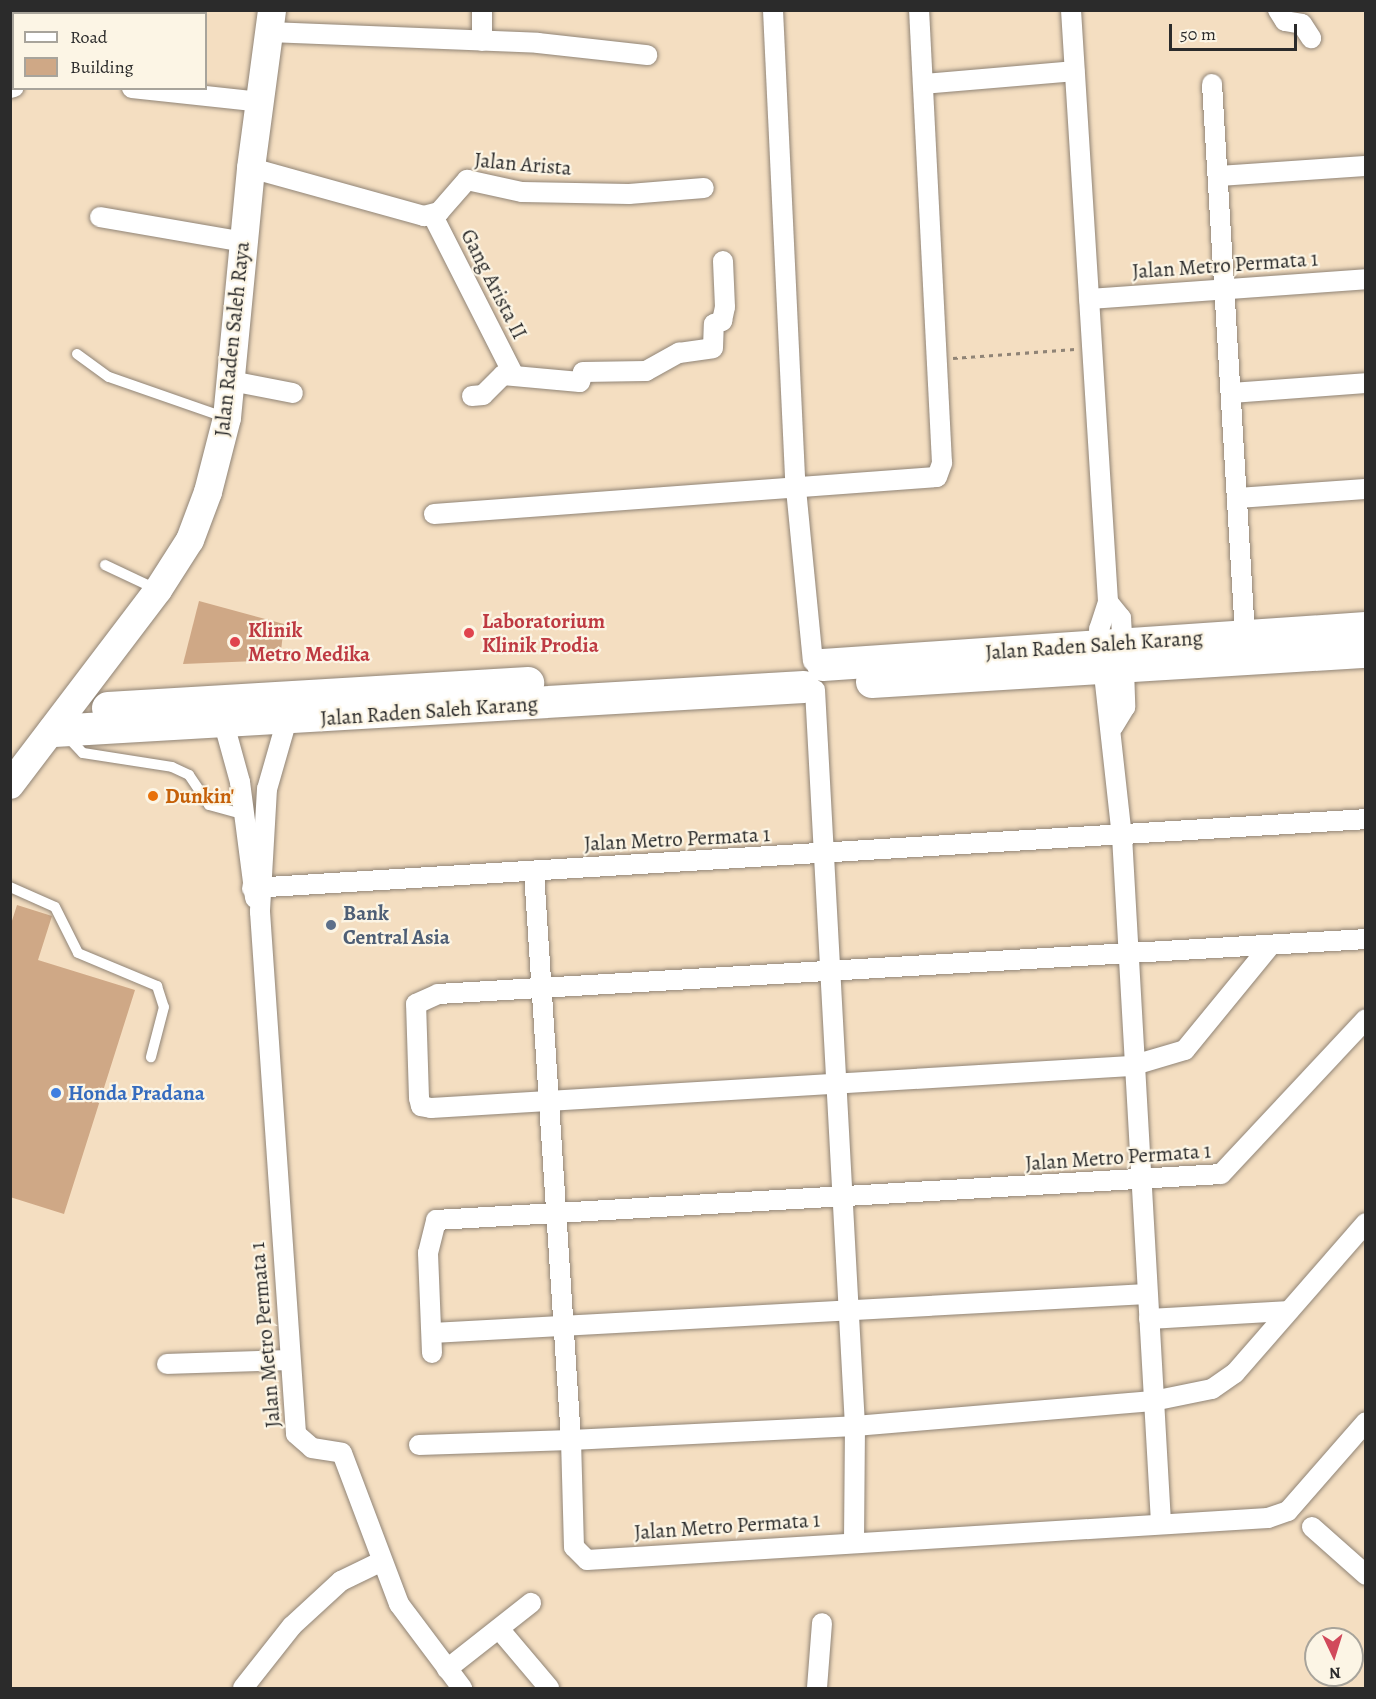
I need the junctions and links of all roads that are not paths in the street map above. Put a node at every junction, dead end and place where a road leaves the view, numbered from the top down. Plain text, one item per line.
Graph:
1 (482, 10) edge
2 (773, 10) edge
3 (919, 10) edge
4 (1071, 10) edge
5 (1278, 10) edge
6 (271, 21) edge
7 (1311, 38) dead end
8 (482, 41) junction
9 (647, 55) dead end
10 (1074, 71) junction
11 (923, 84) junction
12 (1212, 84) dead end
13 (150, 90) edge
14 (260, 102) junction
15 (1365, 166) edge
16 (251, 168) junction
17 (1218, 176) junction
18 (704, 188) dead end
19 (433, 216) junction
20 (100, 217) dead end
21 (244, 242) junction
22 (723, 261) dead end
23 (1365, 279) edge
24 (1225, 290) junction
25 (1089, 298) junction
26 (77, 354) dead end
27 (513, 374) junction
28 (231, 381) junction
29 (1365, 383) edge
30 (293, 393) dead end
31 (1231, 393) junction
32 (472, 396) dead end
33 (228, 418) junction
34 (796, 489) junction
35 (1365, 489) edge
36 (1237, 498) junction
37 (434, 514) dead end
38 (105, 565) dead end
39 (158, 590) junction
40 (1365, 628) edge
41 (1245, 635) junction
42 (1365, 652) edge
43 (1112, 657) junction
44 (814, 676) junction
45 (290, 709) junction
46 (221, 713) junction
47 (63, 724) junction
48 (10, 785) edge
49 (243, 814) junction
50 (1365, 819) edge
51 (1122, 836) junction
52 (823, 855) junction
53 (534, 872) junction
54 (10, 887) edge
55 (258, 887) junction
56 (1365, 939) edge
57 (1270, 946) junction
58 (1128, 956) junction
59 (830, 974) junction
60 (543, 986) junction
61 (1365, 1019) edge
62 (151, 1057) dead end
63 (1131, 1066) junction
64 (834, 1085) junction
65 (548, 1102) junction
66 (1138, 1182) junction
67 (842, 1198) junction
68 (556, 1213) junction
69 (1365, 1222) edge
70 (1147, 1294) junction
71 (848, 1311) junction
72 (1286, 1311) junction
73 (1149, 1319) junction
74 (566, 1326) junction
75 (288, 1360) junction
76 (167, 1364) dead end
77 (1153, 1401) junction
78 (1365, 1422) edge
79 (855, 1426) junction
80 (571, 1440) junction
81 (419, 1445) dead end
82 (1161, 1522) junction
83 (1312, 1527) dead end
84 (854, 1541) junction
85 (380, 1562) junction
86 (1365, 1575) edge
87 (531, 1602) dead end
88 (822, 1623) dead end
89 (501, 1630) junction
90 (447, 1668) junction
91 (243, 1689) edge
92 (462, 1689) edge
93 (549, 1689) edge
94 (817, 1689) edge

1 - 8 street
2 - 34 street
3 - 11 street
4 - 10 street
5 - 7 street
6 - 8 street
6 - 14 main road, Jalan Raden Saleh Raya
8 - 9 street
10 - 11 street
10 - 25 street
11 - 34 street
12 - 17 street
13 - 14 street
14 - 16 main road, Jalan Raden Saleh Raya
15 - 17 street
16 - 19 street
16 - 21 main road, Jalan Raden Saleh Raya
17 - 24 street
18 - 19 street, Jalan Arista
19 - 27 street, Gang Arista II
20 - 21 street
21 - 28 main road, Jalan Raden Saleh Raya
22 - 27 street
23 - 24 street, Jalan Metro Permata 1
24 - 25 street, Jalan Metro Permata 1
24 - 31 street
25 - 43 street
26 - 33 lane
27 - 32 street
28 - 30 street
28 - 33 main road, Jalan Raden Saleh Raya
29 - 31 street
31 - 36 street
33 - 39 main road, Jalan Raden Saleh Raya
34 - 37 street
34 - 44 street
35 - 36 street
36 - 41 street
38 - 39 lane
39 - 47 main road, Jalan Raden Saleh Raya
40 - 41 main road, Jalan Raden Saleh Karang
41 - 43 main road, Jalan Raden Saleh Karang
42 - 43 main road, Jalan Raden Saleh Karang
43 - 44 main road, Jalan Raden Saleh Karang
43 - 51 street
44 - 45 main road, Jalan Raden Saleh Karang
44 - 52 street
45 - 46 main road, Jalan Raden Saleh Karang
45 - 55 street, Jalan Metro Permata 1
46 - 47 main road, Jalan Raden Saleh Karang
46 - 49 street, Jalan Metro Permata 1
47 - 48 main road, Jalan Raden Saleh Raya
47 - 49 lane
49 - 55 street, Jalan Metro Permata 1
50 - 51 street, Jalan Metro Permata 1
51 - 52 street, Jalan Metro Permata 1
51 - 58 street
52 - 53 street, Jalan Metro Permata 1
52 - 59 street
53 - 55 street, Jalan Metro Permata 1
53 - 60 street, Jalan Metro Permata 1
54 - 62 lane
55 - 75 street, Jalan Metro Permata 1
56 - 57 street
57 - 58 street
57 - 63 street
58 - 59 street
58 - 63 street
59 - 60 street
59 - 64 street
60 - 65 street, Jalan Metro Permata 1
60 - 65 street
61 - 66 street, Jalan Metro Permata 1
63 - 64 street
63 - 66 street
64 - 65 street
64 - 67 street
65 - 68 street, Jalan Metro Permata 1
66 - 67 street, Jalan Metro Permata 1
66 - 70 street
67 - 68 street, Jalan Metro Permata 1
67 - 71 street
68 - 74 street, Jalan Metro Permata 1
68 - 74 street, Jalan Metro Permata 1
69 - 72 street
70 - 71 street, Jalan Metro Permata 1
70 - 73 street
71 - 74 street, Jalan Metro Permata 1
71 - 79 street
72 - 73 street
72 - 77 street
73 - 77 street
74 - 80 street, Jalan Metro Permata 1
75 - 76 street
75 - 85 street, Jalan Metro Permata 1
77 - 79 street
77 - 82 street
78 - 82 street, Jalan Metro Permata 1
79 - 80 street
79 - 84 street
80 - 81 street
80 - 84 street, Jalan Metro Permata 1
82 - 84 street, Jalan Metro Permata 1
83 - 86 street
85 - 90 street, Jalan Metro Permata 1
85 - 91 street
87 - 89 street
88 - 94 street
89 - 90 street
89 - 93 street
90 - 92 street, Jalan Metro Permata 1

